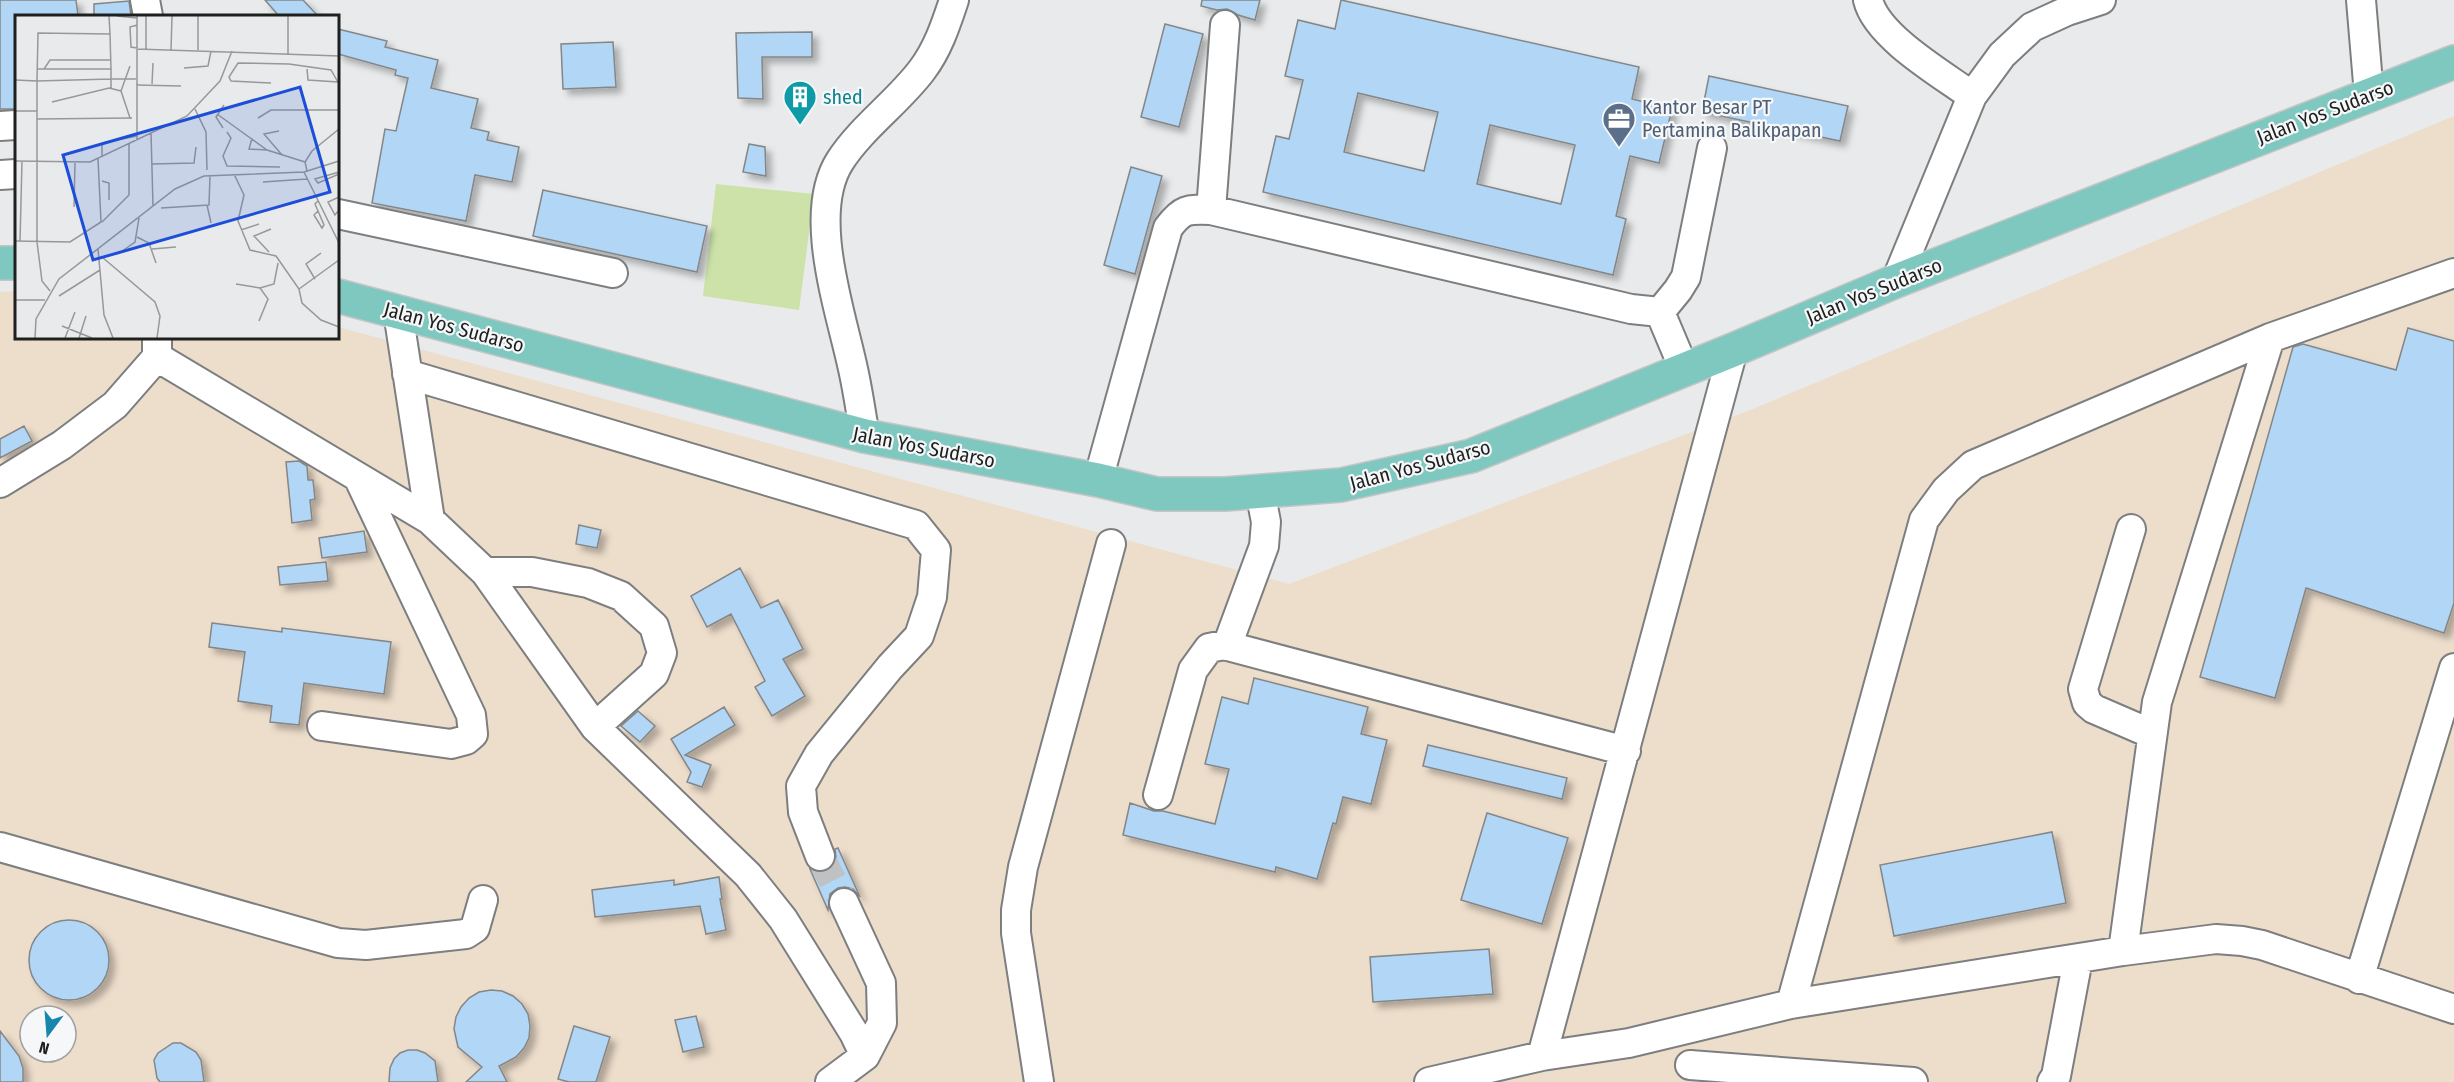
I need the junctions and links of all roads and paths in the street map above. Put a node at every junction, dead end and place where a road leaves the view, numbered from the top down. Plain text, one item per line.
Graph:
1 (145, 0) edge
2 (954, 0) edge
3 (1868, 0) edge
4 (2101, 0) edge
5 (2361, 0) edge
6 (148, 15) edge
7 (1225, 26) dead end
8 (2454, 62) edge
9 (2369, 95) junction
10 (1972, 96) junction
11 (15, 125) edge
12 (0, 126) edge
13 (1712, 148) dead end
14 (15, 174) edge
15 (0, 175) edge
16 (1211, 210) junction
17 (339, 214) edge
18 (613, 273) dead end
19 (2454, 273) edge
20 (1896, 281) junction
21 (339, 296) edge
22 (398, 312) junction
23 (1660, 312) junction
24 (2270, 338) junction
25 (157, 347) edge
26 (1733, 350) junction
27 (1684, 369) junction
28 (407, 374) junction
29 (865, 436) junction
30 (358, 477) junction
31 (1098, 480) junction
32 (0, 483) edge
33 (1260, 491) junction
34 (430, 520) junction
35 (2131, 529) dead end
36 (1111, 544) dead end
37 (485, 572) junction
38 (1227, 646) junction
39 (2454, 668) edge
40 (322, 726) dead end
41 (595, 727) junction
42 (2152, 734) junction
43 (1626, 751) junction
44 (1158, 795) dead end
45 (0, 848) edge
46 (820, 856) tunnel mouth
47 (483, 900) dead end
48 (844, 903) tunnel mouth
49 (2123, 951) junction
50 (2078, 958) junction
51 (2359, 979) junction
52 (1791, 1004) junction
53 (2454, 1009) edge
54 (1699, 1027) junction
55 (865, 1056) junction
56 (1542, 1056) junction
57 (1688, 1073) edge
58 (830, 1082) edge
59 (1039, 1082) edge
60 (1429, 1082) edge
61 (1913, 1082) edge
62 (2052, 1082) edge

1 - 6 street
2 - 29 street
3 - 10 street
4 - 10 street
5 - 9 street
7 - 16 street
8 - 9 main road, Jalan Yos Sudarso
9 - 20 main road, Jalan Yos Sudarso
10 - 20 street
11 - 12 street
13 - 23 street
14 - 15 street
16 - 23 street
16 - 31 street
17 - 18 street
19 - 24 street
20 - 26 main road, Jalan Yos Sudarso
21 - 22 main road, Jalan Yos Sudarso
22 - 28 street
22 - 29 main road, Jalan Yos Sudarso
23 - 27 street
24 - 42 street
24 - 52 street
25 - 30 street
25 - 32 street
26 - 27 main road, Jalan Yos Sudarso
26 - 43 street
27 - 33 main road, Jalan Yos Sudarso
28 - 34 street
28 - 46 street
29 - 31 main road, Jalan Yos Sudarso
30 - 34 street
30 - 40 street
31 - 33 main road, Jalan Yos Sudarso
33 - 38 street
34 - 37 street
35 - 42 street
36 - 59 street
37 - 41 street
37 - 41 street
38 - 43 street
38 - 44 street
39 - 51 street
41 - 55 street
42 - 49 street
43 - 56 street
45 - 47 street
48 - 55 street
49 - 50 street
49 - 51 street
50 - 52 street
50 - 62 street
51 - 53 street
52 - 54 street
54 - 56 street
54 - 57 street
55 - 58 street
56 - 60 street
57 - 61 street

